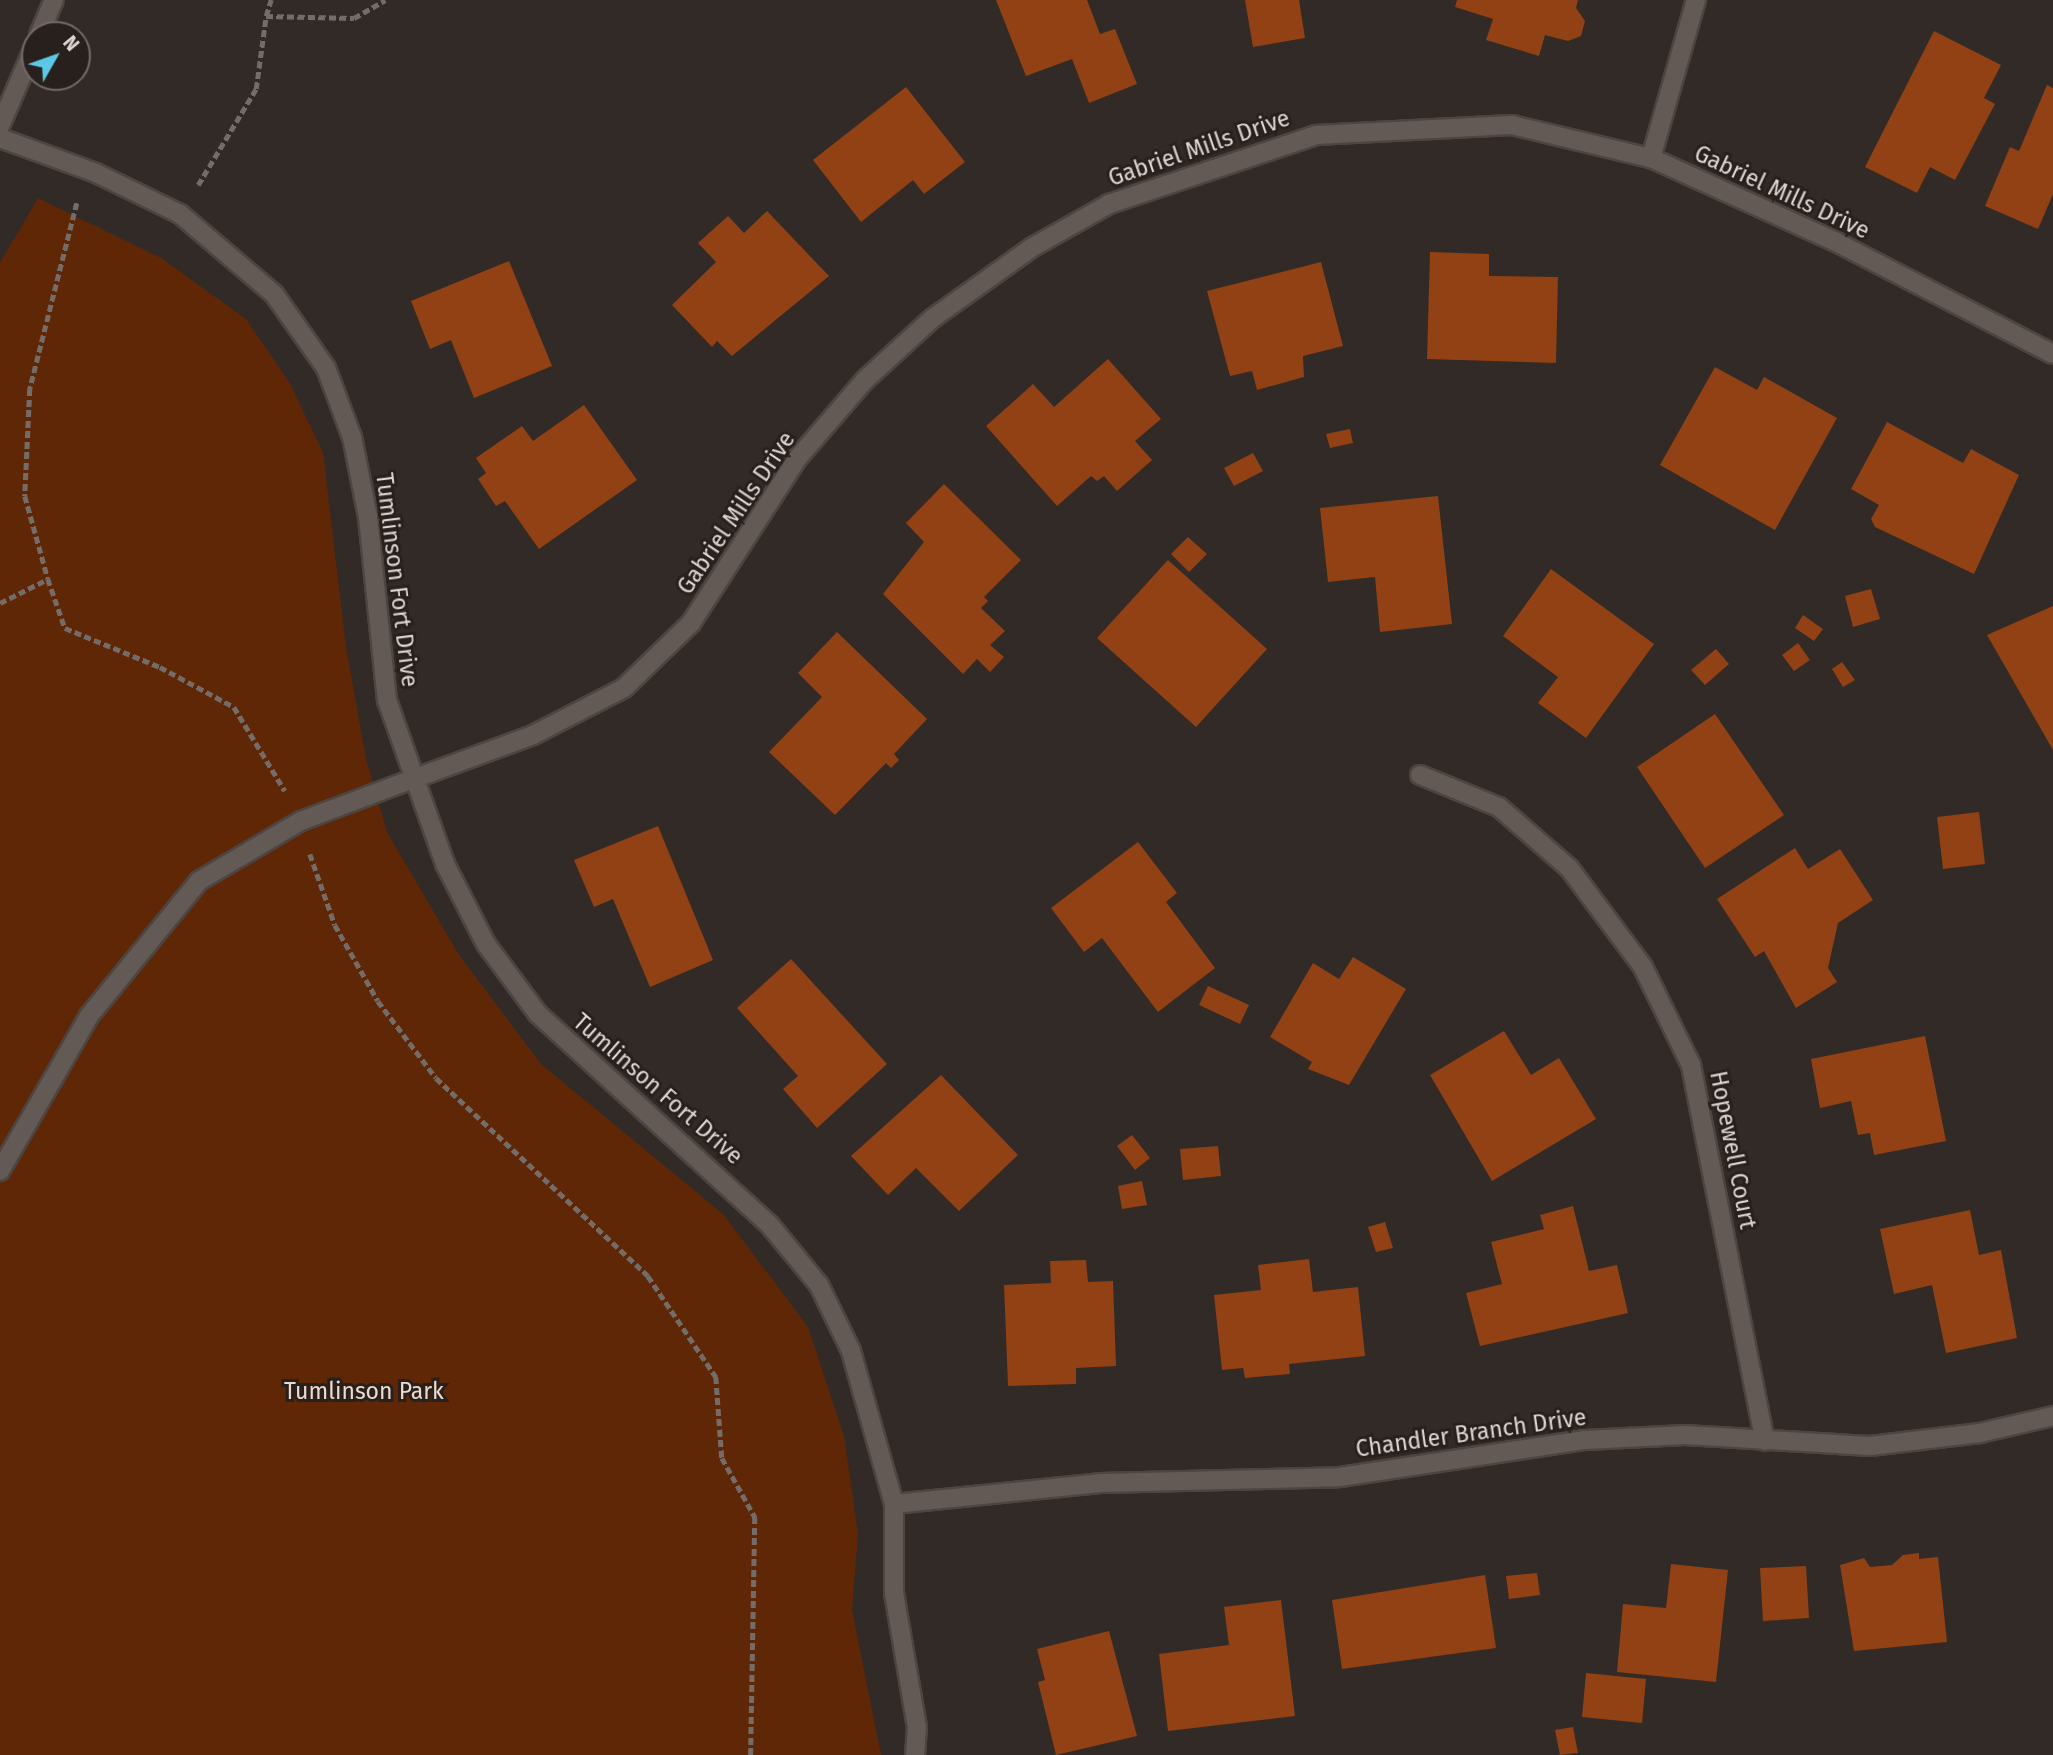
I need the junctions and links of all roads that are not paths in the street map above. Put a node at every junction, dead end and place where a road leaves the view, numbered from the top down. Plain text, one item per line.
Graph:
1 (54, 0) edge
2 (1696, 0) edge
3 (45, 21) edge
4 (21, 77) edge
5 (0, 126) edge
6 (0, 138) edge
7 (1651, 158) junction
8 (2053, 354) edge
9 (1420, 775) dead end
10 (413, 779) junction
11 (0, 1171) edge
12 (2053, 1416) edge
13 (1765, 1441) junction
14 (894, 1504) junction
15 (915, 1755) edge

1 - 3 street
2 - 7 street
4 - 5 street
6 - 10 street, Tumlinson Fort Drive
7 - 8 street, Gabriel Mills Drive
7 - 10 street, Gabriel Mills Drive
9 - 13 street, Hopewell Court
10 - 11 street, Gabriel Mills Drive
10 - 14 street, Tumlinson Fort Drive
12 - 13 street, Chandler Branch Drive
13 - 14 street, Chandler Branch Drive
14 - 15 street, Tumlinson Fort Drive

